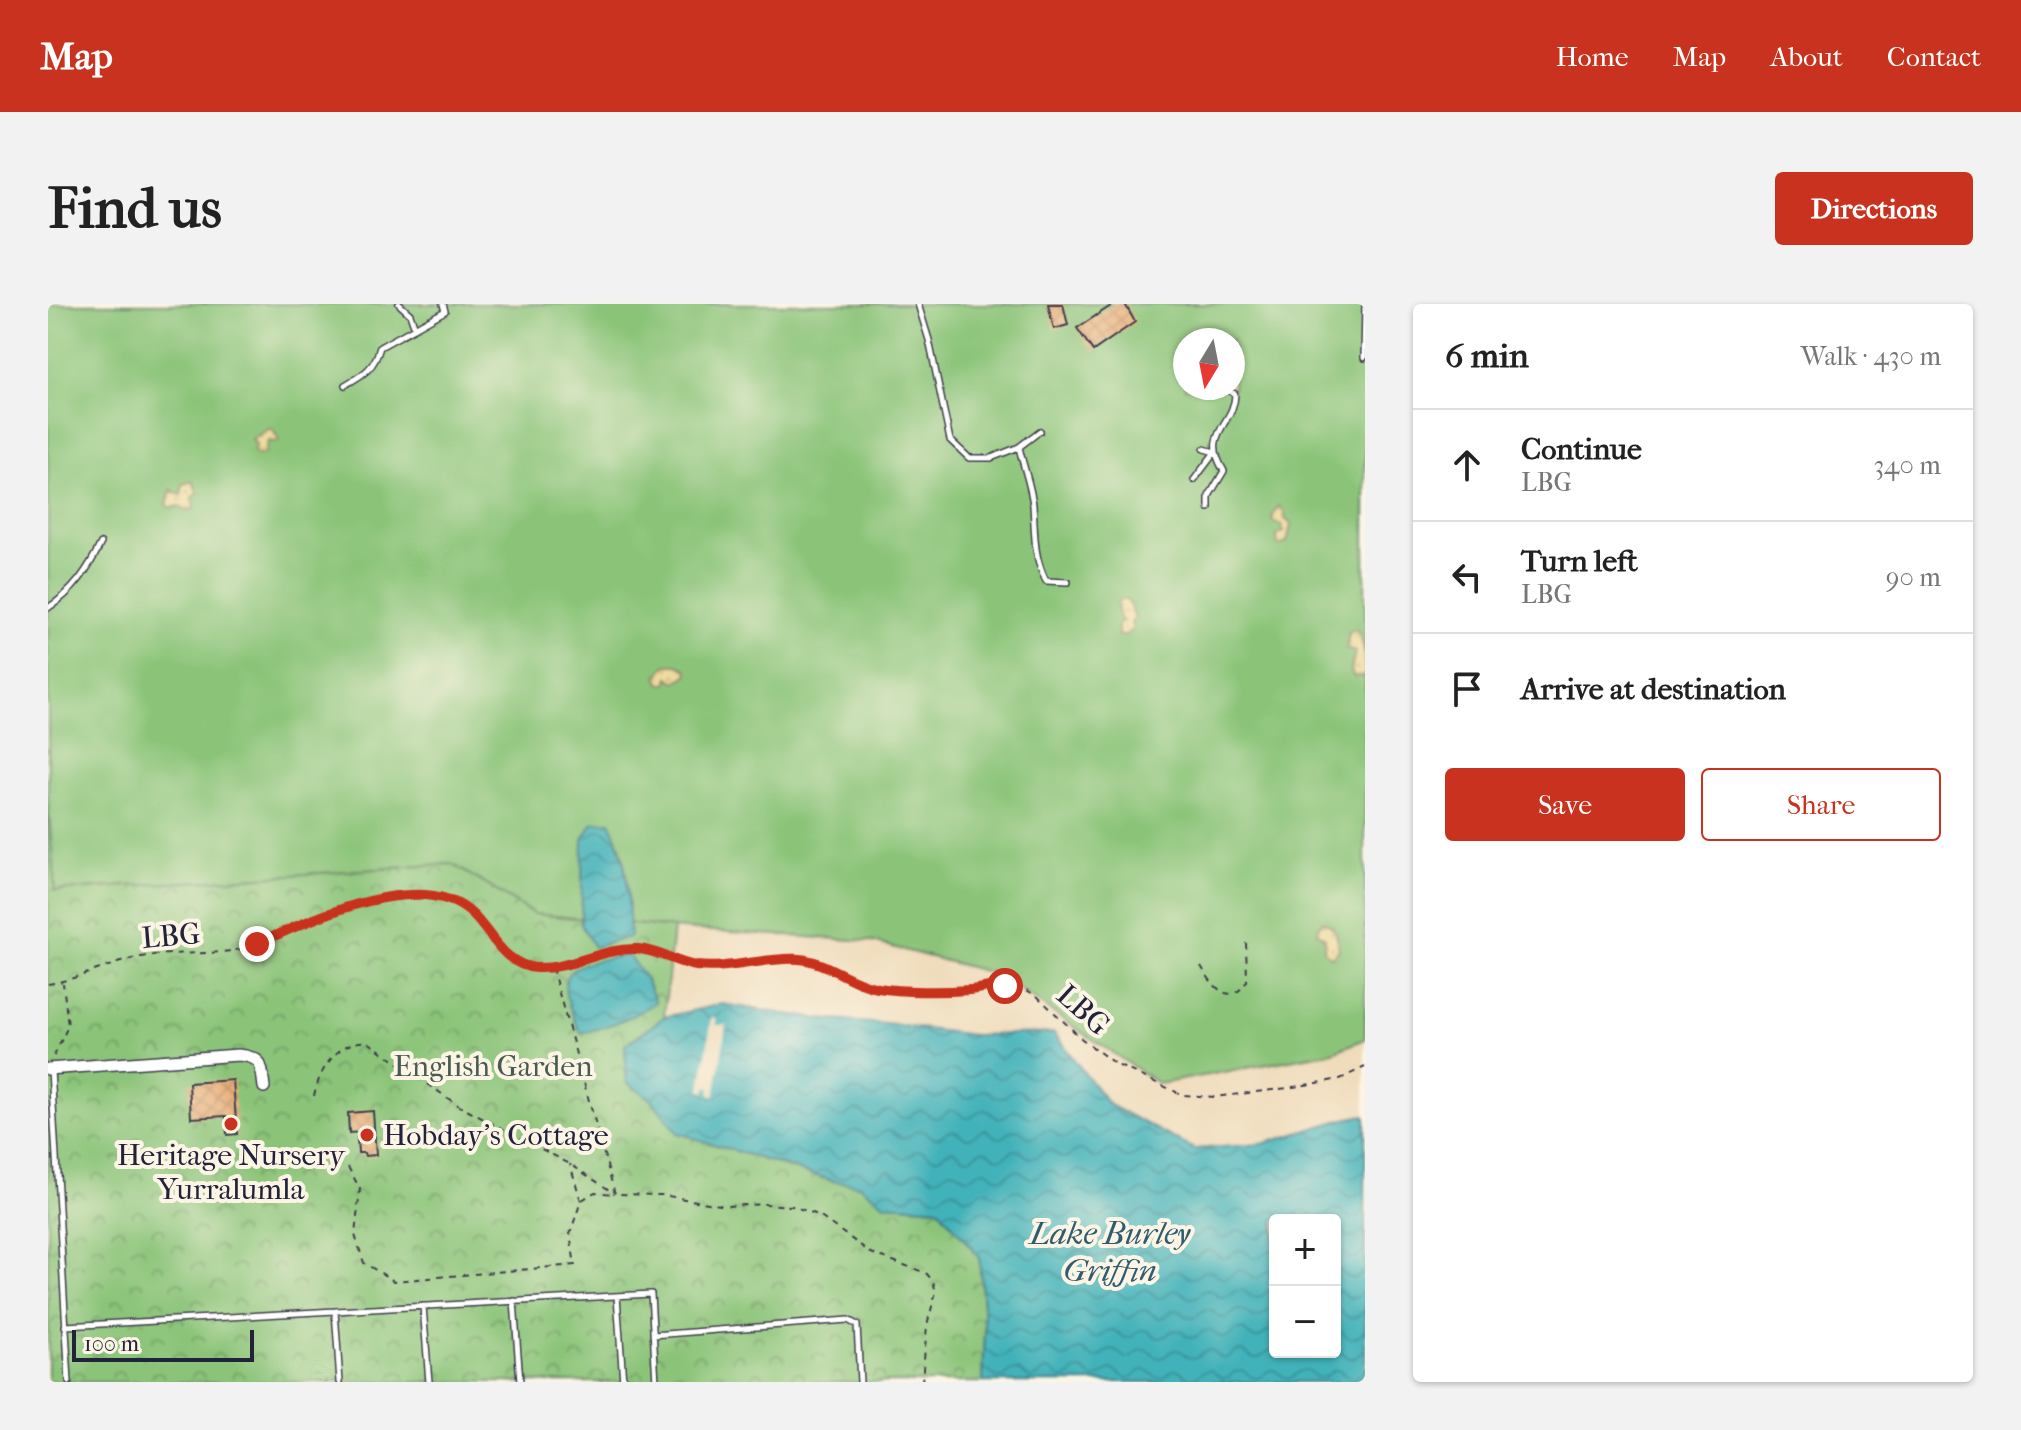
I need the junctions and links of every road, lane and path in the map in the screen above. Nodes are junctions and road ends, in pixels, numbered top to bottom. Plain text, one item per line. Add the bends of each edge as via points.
1 (399, 304) edge
2 (443, 304) edge
3 (918, 304) edge
4 (1365, 304) edge
5 (415, 328) junction
6 (1364, 358) edge
7 (345, 385) dead end
8 (1235, 400) edge
9 (1040, 431) dead end
10 (1019, 447) junction
11 (1204, 449) dead end
12 (1215, 452) junction
13 (1194, 480) dead end
14 (1209, 508) dead end
15 (101, 543) dead end
16 (1068, 582) dead end
17 (48, 608) edge
18 (1246, 942) dead end
19 (1201, 966) dead end
20 (551, 967) junction
21 (63, 982) junction
22 (48, 984) edge
23 (1365, 1067) edge
24 (49, 1069) edge
25 (264, 1087) dead end
26 (314, 1096) dead end
27 (570, 1164) junction
28 (348, 1167) dead end
29 (615, 1194) junction
30 (581, 1201) junction
31 (617, 1296) junction
32 (514, 1301) junction
33 (423, 1306) junction
34 (335, 1311) junction
35 (65, 1326) junction
36 (653, 1335) junction
37 (69, 1382) edge
38 (340, 1382) edge
39 (429, 1382) edge
40 (520, 1382) edge
41 (623, 1382) edge
42 (656, 1382) edge
43 (860, 1382) edge
44 (922, 1382) edge

1 - 5 lane
2 - 5 lane via 445,311
3 - 10 lane via 950,440 969,458 991,458
4 - 6 lane
5 - 7 lane via 380,347 370,371
8 - 12 lane
9 - 10 lane
10 - 16 lane via 1033,503 1032,534 1040,568 1046,581
11 - 12 lane
12 - 13 lane
12 - 14 lane via 1224,471 1209,496
15 - 17 lane via 89,569
18 - 19 path via 1247,981 1239,990 1218,990
20 - 21 path, LBG via 518,963 465,908 443,896 419,894 357,903 231,951 141,957
20 - 23 path, LBG via 640,949 707,967 801,959 882,989 1018,986 1036,995 1115,1064 1183,1095 1215,1097 1288,1088 1340,1079
20 - 29 path
21 - 22 path, LBG
21 - 24 path via 68,1026
24 - 25 street via 253,1056 261,1064
24 - 35 lane
26 - 27 path via 329,1060 352,1043 368,1042 459,1106
27 - 29 path
27 - 30 path
28 - 30 path via 360,1189 355,1235 364,1263 394,1281 575,1265 570,1234
29 - 30 path via 595,1192
29 - 44 path via 662,1195 725,1206 792,1206 818,1215 888,1262 926,1273 936,1292
31 - 32 lane
31 - 36 lane via 651,1294
31 - 41 lane
32 - 33 lane
32 - 40 lane
33 - 34 lane
33 - 39 lane
34 - 35 lane
34 - 38 lane
35 - 37 lane
36 - 42 lane
36 - 43 lane via 848,1320 857,1325

